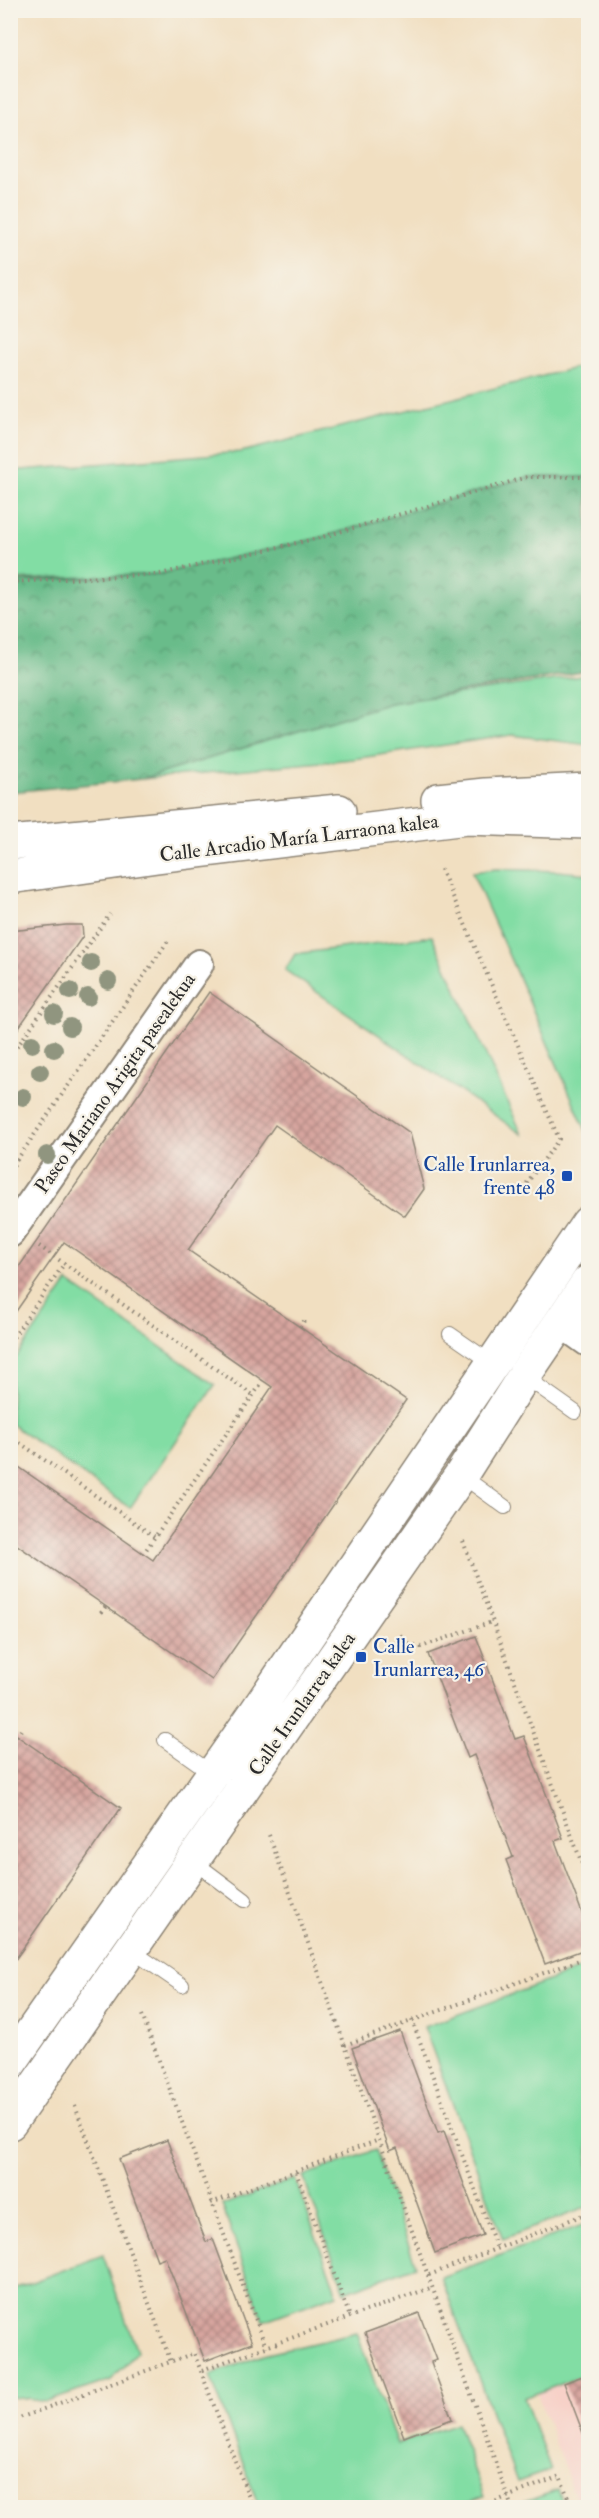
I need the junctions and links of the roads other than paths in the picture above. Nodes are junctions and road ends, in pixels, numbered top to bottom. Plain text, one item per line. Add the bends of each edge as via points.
1 (588, 790) edge
2 (588, 822) edge
3 (10, 843) edge
4 (10, 877) edge
5 (199, 964) dead end
6 (588, 1224) edge
7 (12, 1230) edge
8 (588, 1282) edge
9 (560, 1322) junction
10 (450, 1334) dead end
11 (588, 1342) edge
12 (492, 1363) junction
13 (524, 1376) junction
14 (575, 1412) dead end
15 (461, 1475) junction
16 (505, 1507) dead end
17 (165, 1740) dead end
18 (213, 1774) junction
19 (193, 1861) junction
20 (245, 1900) dead end
21 (131, 1950) junction
22 (182, 1985) dead end
23 (10, 2062) edge
24 (10, 2123) edge

1 - 3 street, Calle Arcadio María Larraona kalea via 485,795
2 - 4 street, Calle Arcadio María Larraona kalea via 467,818
5 - 7 street, Paseo Mariano Arigita pasealekua
6 - 12 street, Calle Irunlarrea kalea
8 - 9 street, Calle Irunlarrea kalea
9 - 11 street
9 - 13 street, Calle Irunlarrea kalea
10 - 12 lane
12 - 18 street, Calle Irunlarrea kalea
13 - 14 lane
13 - 15 street, Calle Irunlarrea kalea
15 - 16 lane
15 - 19 street, Calle Irunlarrea kalea
17 - 18 lane
18 - 23 street, Calle Irunlarrea kalea
19 - 20 lane
19 - 21 street, Calle Irunlarrea kalea
21 - 22 lane
21 - 24 street, Calle Irunlarrea kalea

